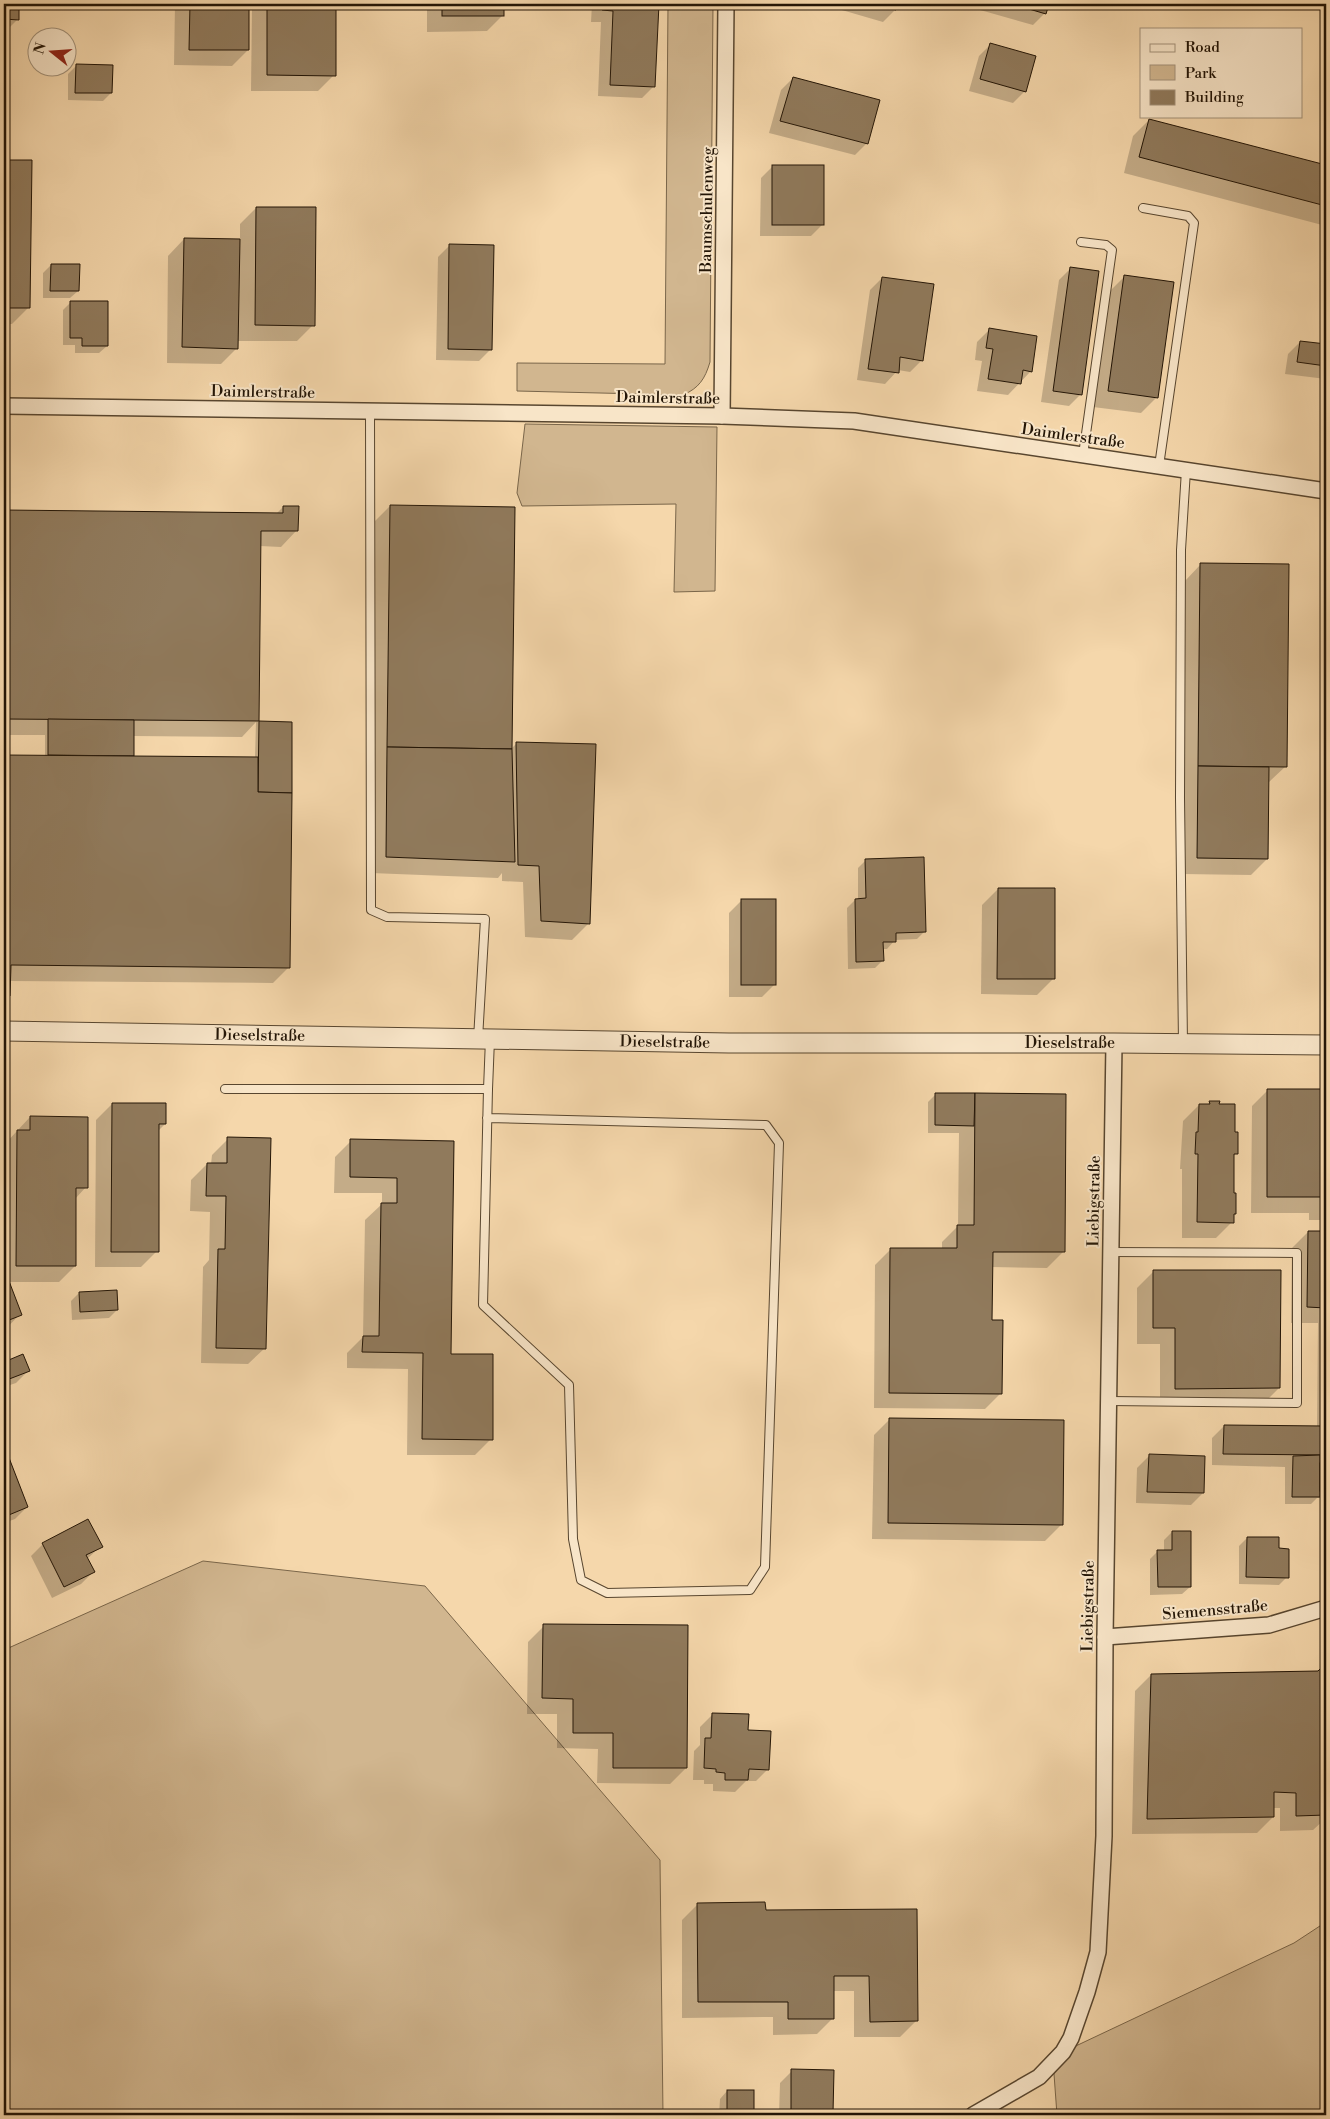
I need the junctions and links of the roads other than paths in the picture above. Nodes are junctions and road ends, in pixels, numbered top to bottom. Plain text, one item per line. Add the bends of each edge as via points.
1 (726, 4) edge
2 (1143, 208) dead end
3 (1081, 242) dead end
4 (4, 406) edge
5 (370, 410) junction
6 (722, 416) junction
7 (1083, 455) junction
8 (1159, 466) junction
9 (1186, 470) junction
10 (1326, 492) edge
11 (4, 1031) edge
12 (484, 1039) junction
13 (1114, 1043) junction
14 (1183, 1044) junction
15 (1326, 1045) edge
16 (225, 1089) dead end
17 (488, 1089) junction
18 (488, 1118) junction
19 (1110, 1252) junction
20 (1108, 1401) junction
21 (1326, 1608) edge
22 (1105, 1637) junction
23 (973, 2115) edge

1 - 6 street, Baumschulenweg
2 - 8 lane via 1188,216 1194,223
3 - 7 lane via 1106,245 1112,250
4 - 5 street, Daimlerstraße
5 - 6 street, Daimlerstraße
5 - 12 lane via 371,910 387,917 485,919
6 - 7 street, Daimlerstraße via 854,421
7 - 8 street, Daimlerstraße
8 - 9 street, Daimlerstraße
9 - 10 street, Daimlerstraße
9 - 14 lane via 1181,570
11 - 12 street, Dieselstraße
12 - 13 street, Dieselstraße
12 - 17 lane
13 - 14 street, Dieselstraße
13 - 19 street, Liebigstraße
14 - 15 street, Dieselstraße
16 - 17 lane
17 - 18 lane
18 - 18 lane via 483,1306 569,1385 573,1539 582,1580 607,1593 750,1590 765,1567 779,1143 766,1125
19 - 20 street, Liebigstraße
19 - 20 lane via 1297,1253 1297,1403
20 - 22 street, Liebigstraße
21 - 22 street, Siemensstraße via 1269,1625
22 - 23 street, Liebigstraße via 1104,1836 1098,1952 1071,2038 1063,2052 1039,2077

